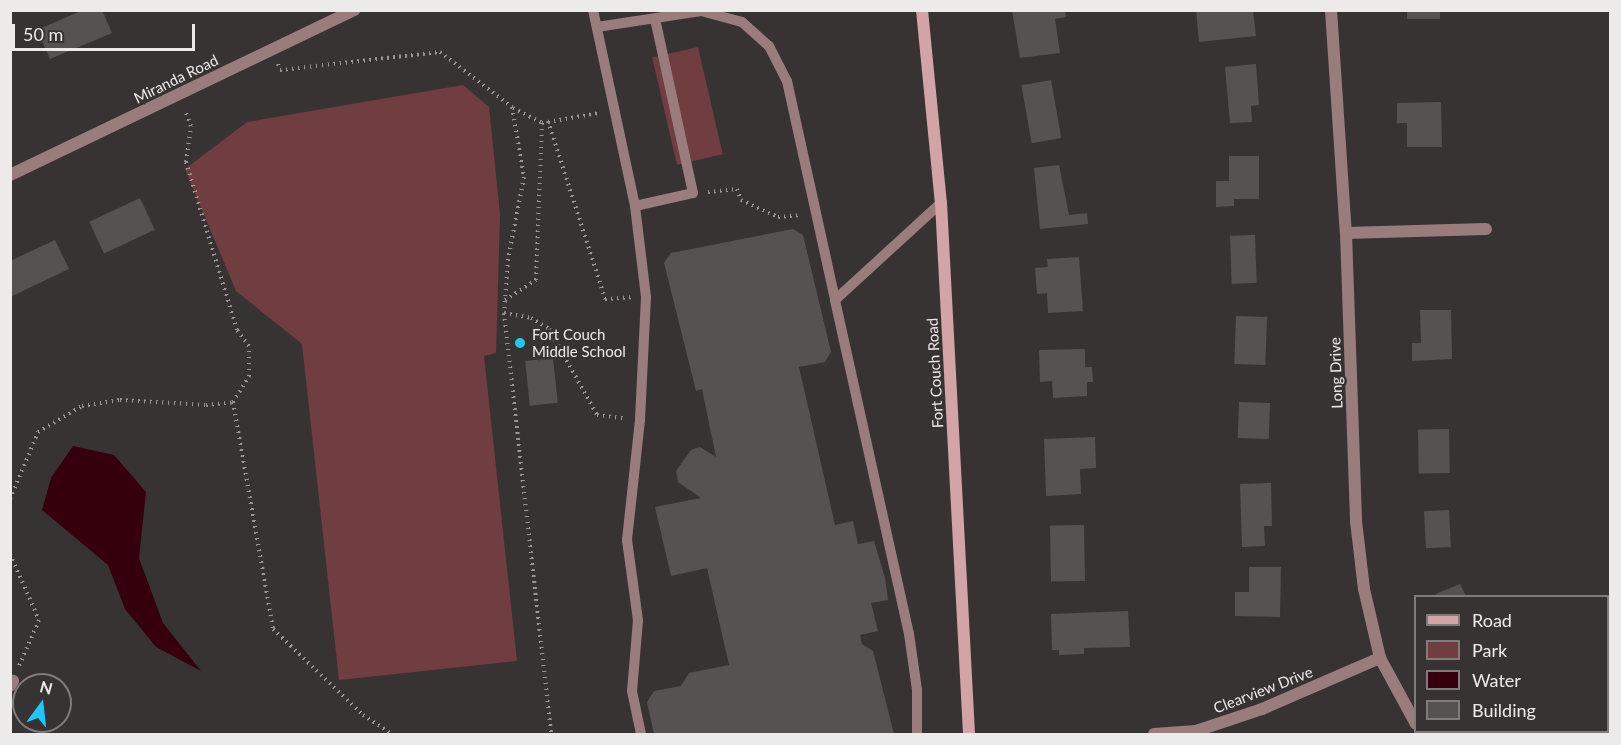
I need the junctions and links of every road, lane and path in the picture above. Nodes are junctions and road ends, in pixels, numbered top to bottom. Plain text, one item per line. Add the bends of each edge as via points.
1 (354, 10) edge
2 (593, 10) edge
3 (922, 10) edge
4 (1331, 10) edge
5 (655, 20) junction
6 (597, 27) junction
7 (273, 49) junction
8 (179, 94) junction
9 (512, 107) junction
10 (615, 110) junction
11 (548, 122) junction
12 (542, 123) junction
13 (10, 175) edge
14 (693, 193) junction
15 (941, 203) junction
16 (635, 206) junction
17 (804, 215) dead end
18 (1486, 229) dead end
19 (1346, 233) junction
20 (646, 297) junction
21 (505, 300) junction
22 (836, 300) junction
23 (504, 313) junction
24 (233, 402) junction
25 (640, 420) junction
26 (10, 499) edge
27 (10, 554) edge
28 (1380, 658) junction
29 (17, 673) edge
30 (1414, 720) edge
31 (392, 735) edge
32 (551, 735) edge
33 (641, 735) edge
34 (917, 735) edge
35 (969, 735) edge
36 (1154, 735) edge

1 - 7 street, Miranda Road
2 - 6 lane
3 - 15 street, Fort Couch Road
4 - 19 street, Long Drive
5 - 6 lane
5 - 14 lane
5 - 22 lane via 701,11 742,22 769,46 787,81
6 - 10 lane
7 - 8 street, Miranda Road
7 - 9 path via 280,70 440,52
8 - 13 street, Miranda Road
8 - 24 path via 191,126 186,162 237,330 249,346 249,376
9 - 12 path
9 - 21 path via 524,177 508,259
10 - 11 path
10 - 16 lane
11 - 12 path
11 - 20 path via 605,299
12 - 21 path via 536,280
14 - 16 lane
14 - 17 path via 737,189 741,200 778,217
15 - 22 lane
15 - 35 street, Fort Couch Road
16 - 20 lane
18 - 19 street
19 - 28 street, Long Drive via 1356,521 1370,627
20 - 25 lane
21 - 23 path
22 - 34 lane via 909,634 917,690
23 - 25 path via 531,318 549,329 597,415
23 - 32 path
24 - 26 path via 206,405 120,400 82,406 38,432
24 - 31 path via 273,629 363,715
25 - 33 lane via 627,540 638,620 632,691
27 - 29 path via 39,620
28 - 30 street, Long Drive
28 - 36 street, Clearview Drive via 1262,709 1196,731

